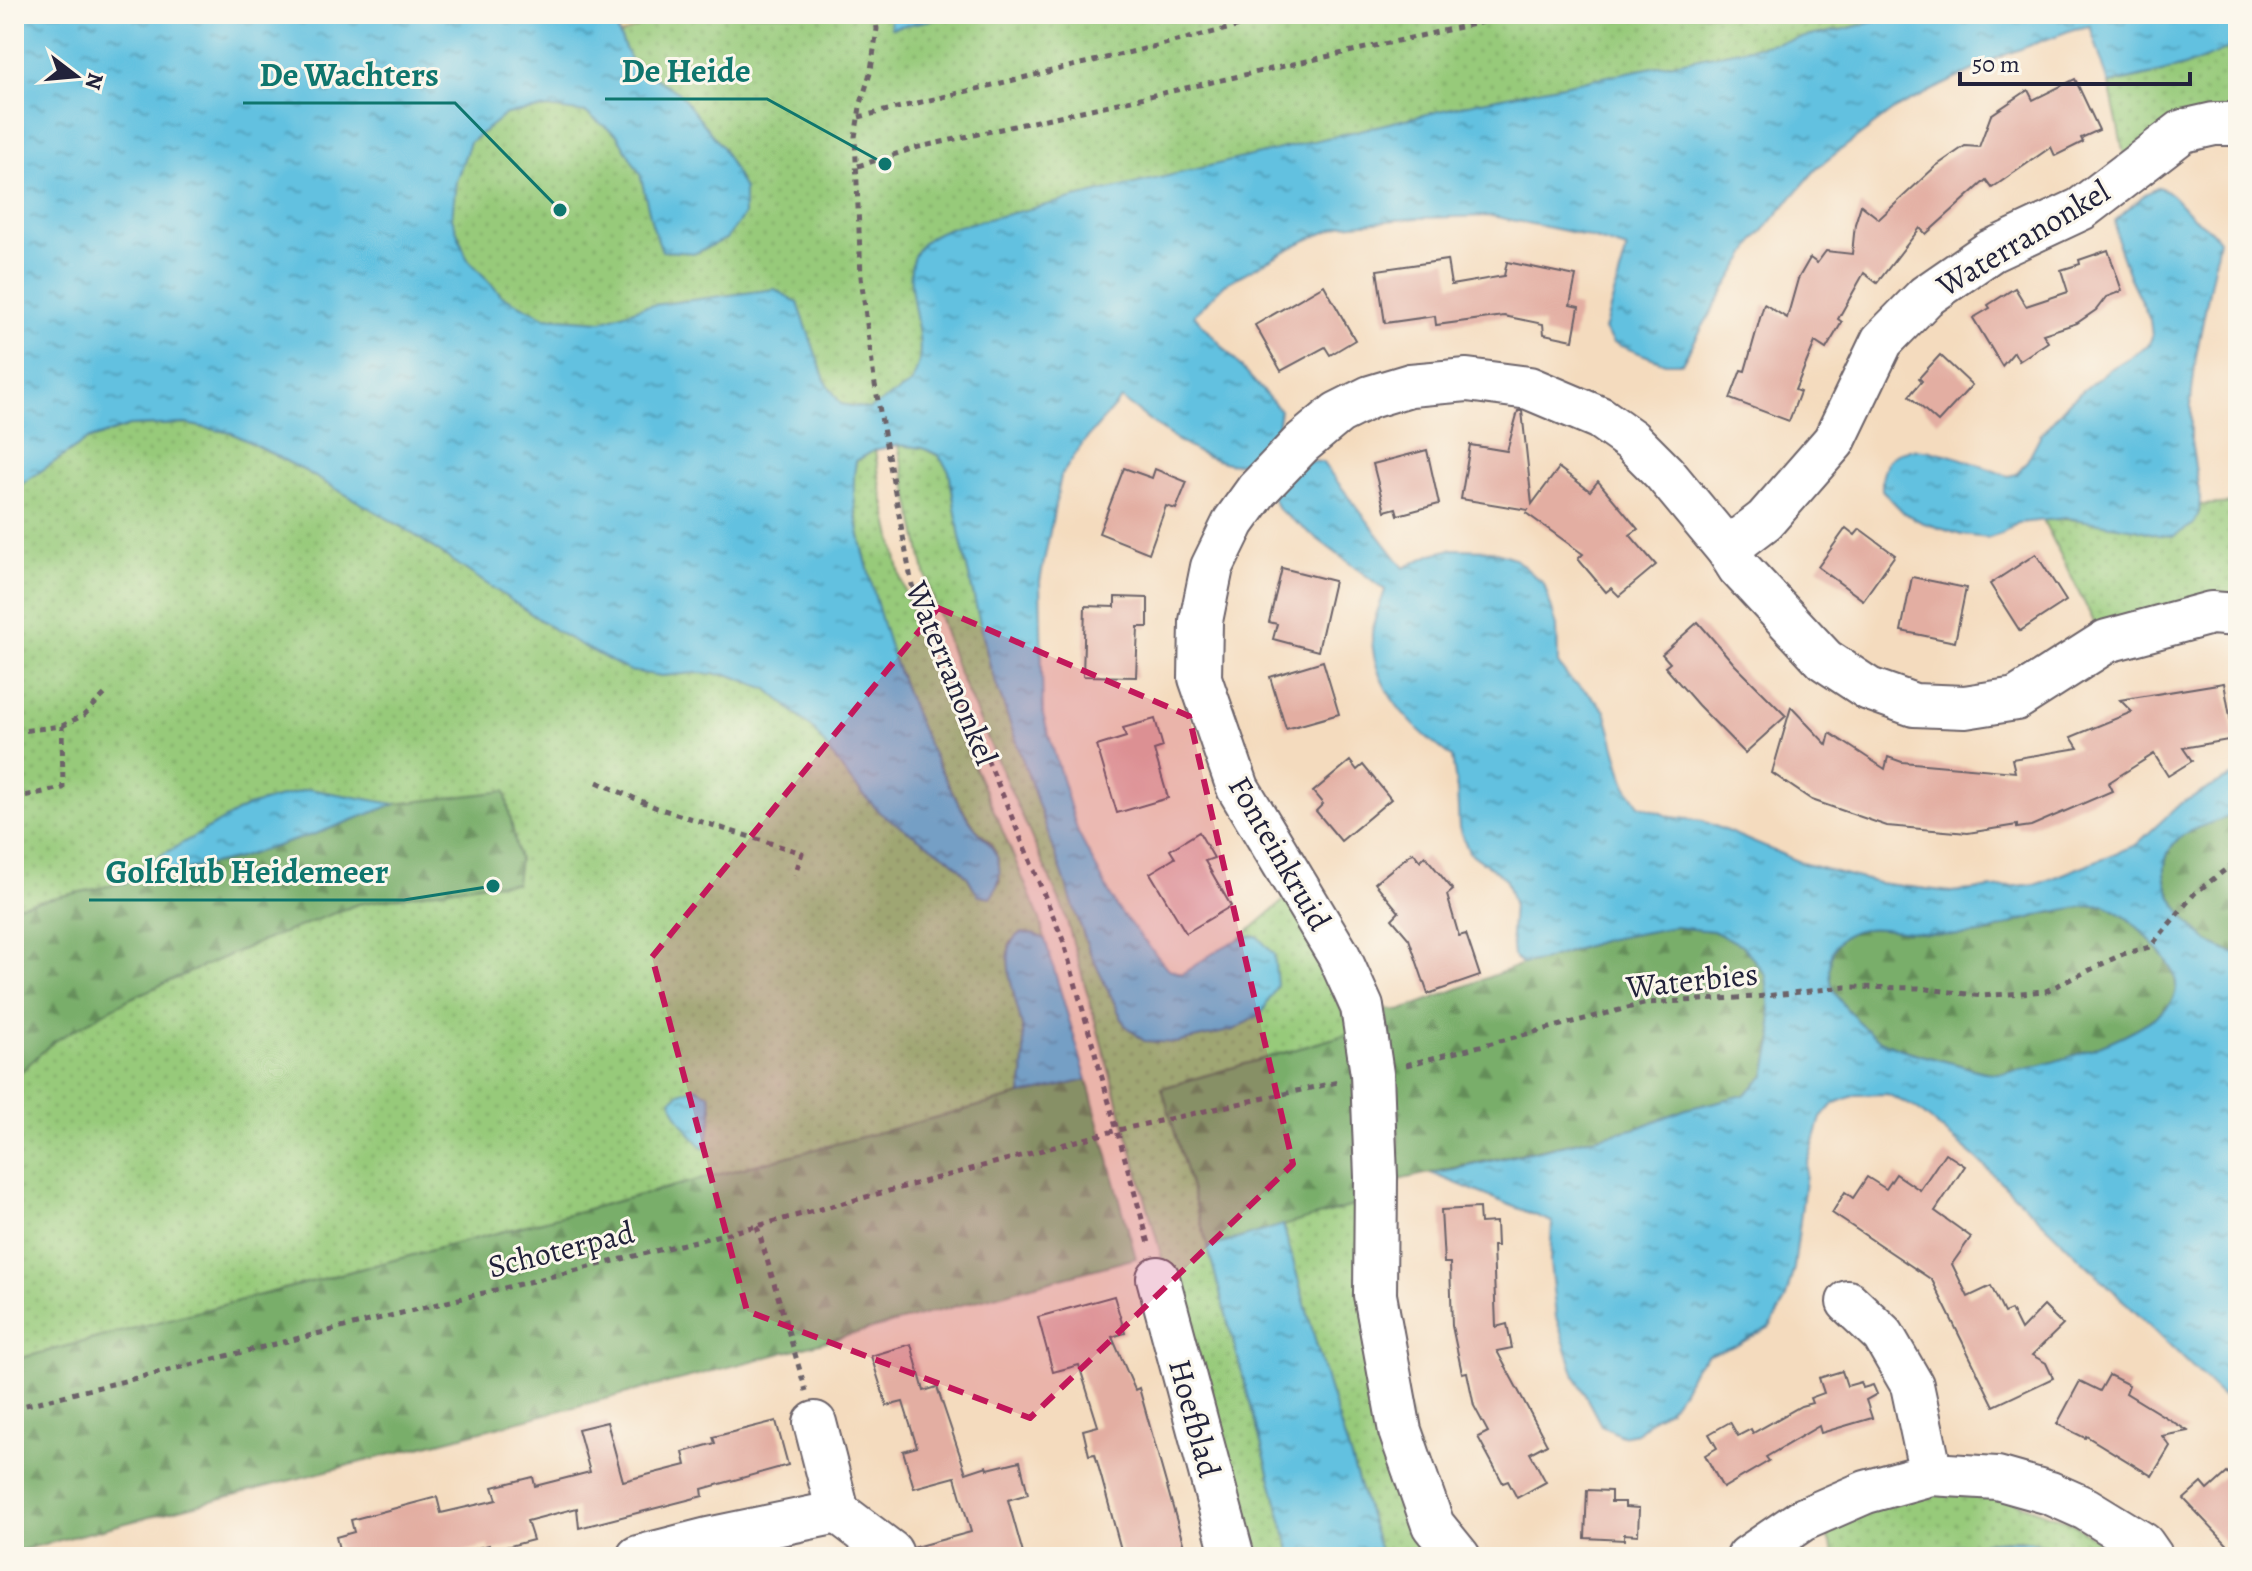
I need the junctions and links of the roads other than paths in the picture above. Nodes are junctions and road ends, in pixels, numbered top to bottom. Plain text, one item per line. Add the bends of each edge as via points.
1 (2238, 124) edge
2 (1727, 549) junction
3 (2238, 615) edge
4 (1158, 1278) road end
5 (1848, 1302) dead end
6 (815, 1423) road end
7 (1931, 1474) junction
8 (838, 1512) junction
9 (638, 1557) edge
10 (893, 1557) edge
11 (1233, 1557) edge
12 (1459, 1557) edge
13 (1748, 1557) edge
14 (2152, 1557) edge

1 - 2 street, Waterranonkel via 2183,131 2081,209 1991,251 1926,296 1882,341 1834,441 1765,520
2 - 3 street, Fonteinkruid via 1825,660 1869,689 1914,705 1965,707 2016,699 2107,641 2211,613
2 - 12 street, Fonteinkruid via 1664,473 1600,418 1529,388 1467,380 1410,385 1338,413 1257,490 1212,567 1201,621 1200,678 1238,788 1339,956 1362,1007 1372,1074 1375,1295 1400,1431 1433,1525
4 - 11 street, Hoefblad
5 - 7 street via 1883,1335 1912,1385
6 - 8 street
7 - 13 street via 1866,1492 1802,1520
7 - 14 street via 1997,1478 2050,1493 2143,1544
8 - 9 street
8 - 10 street

